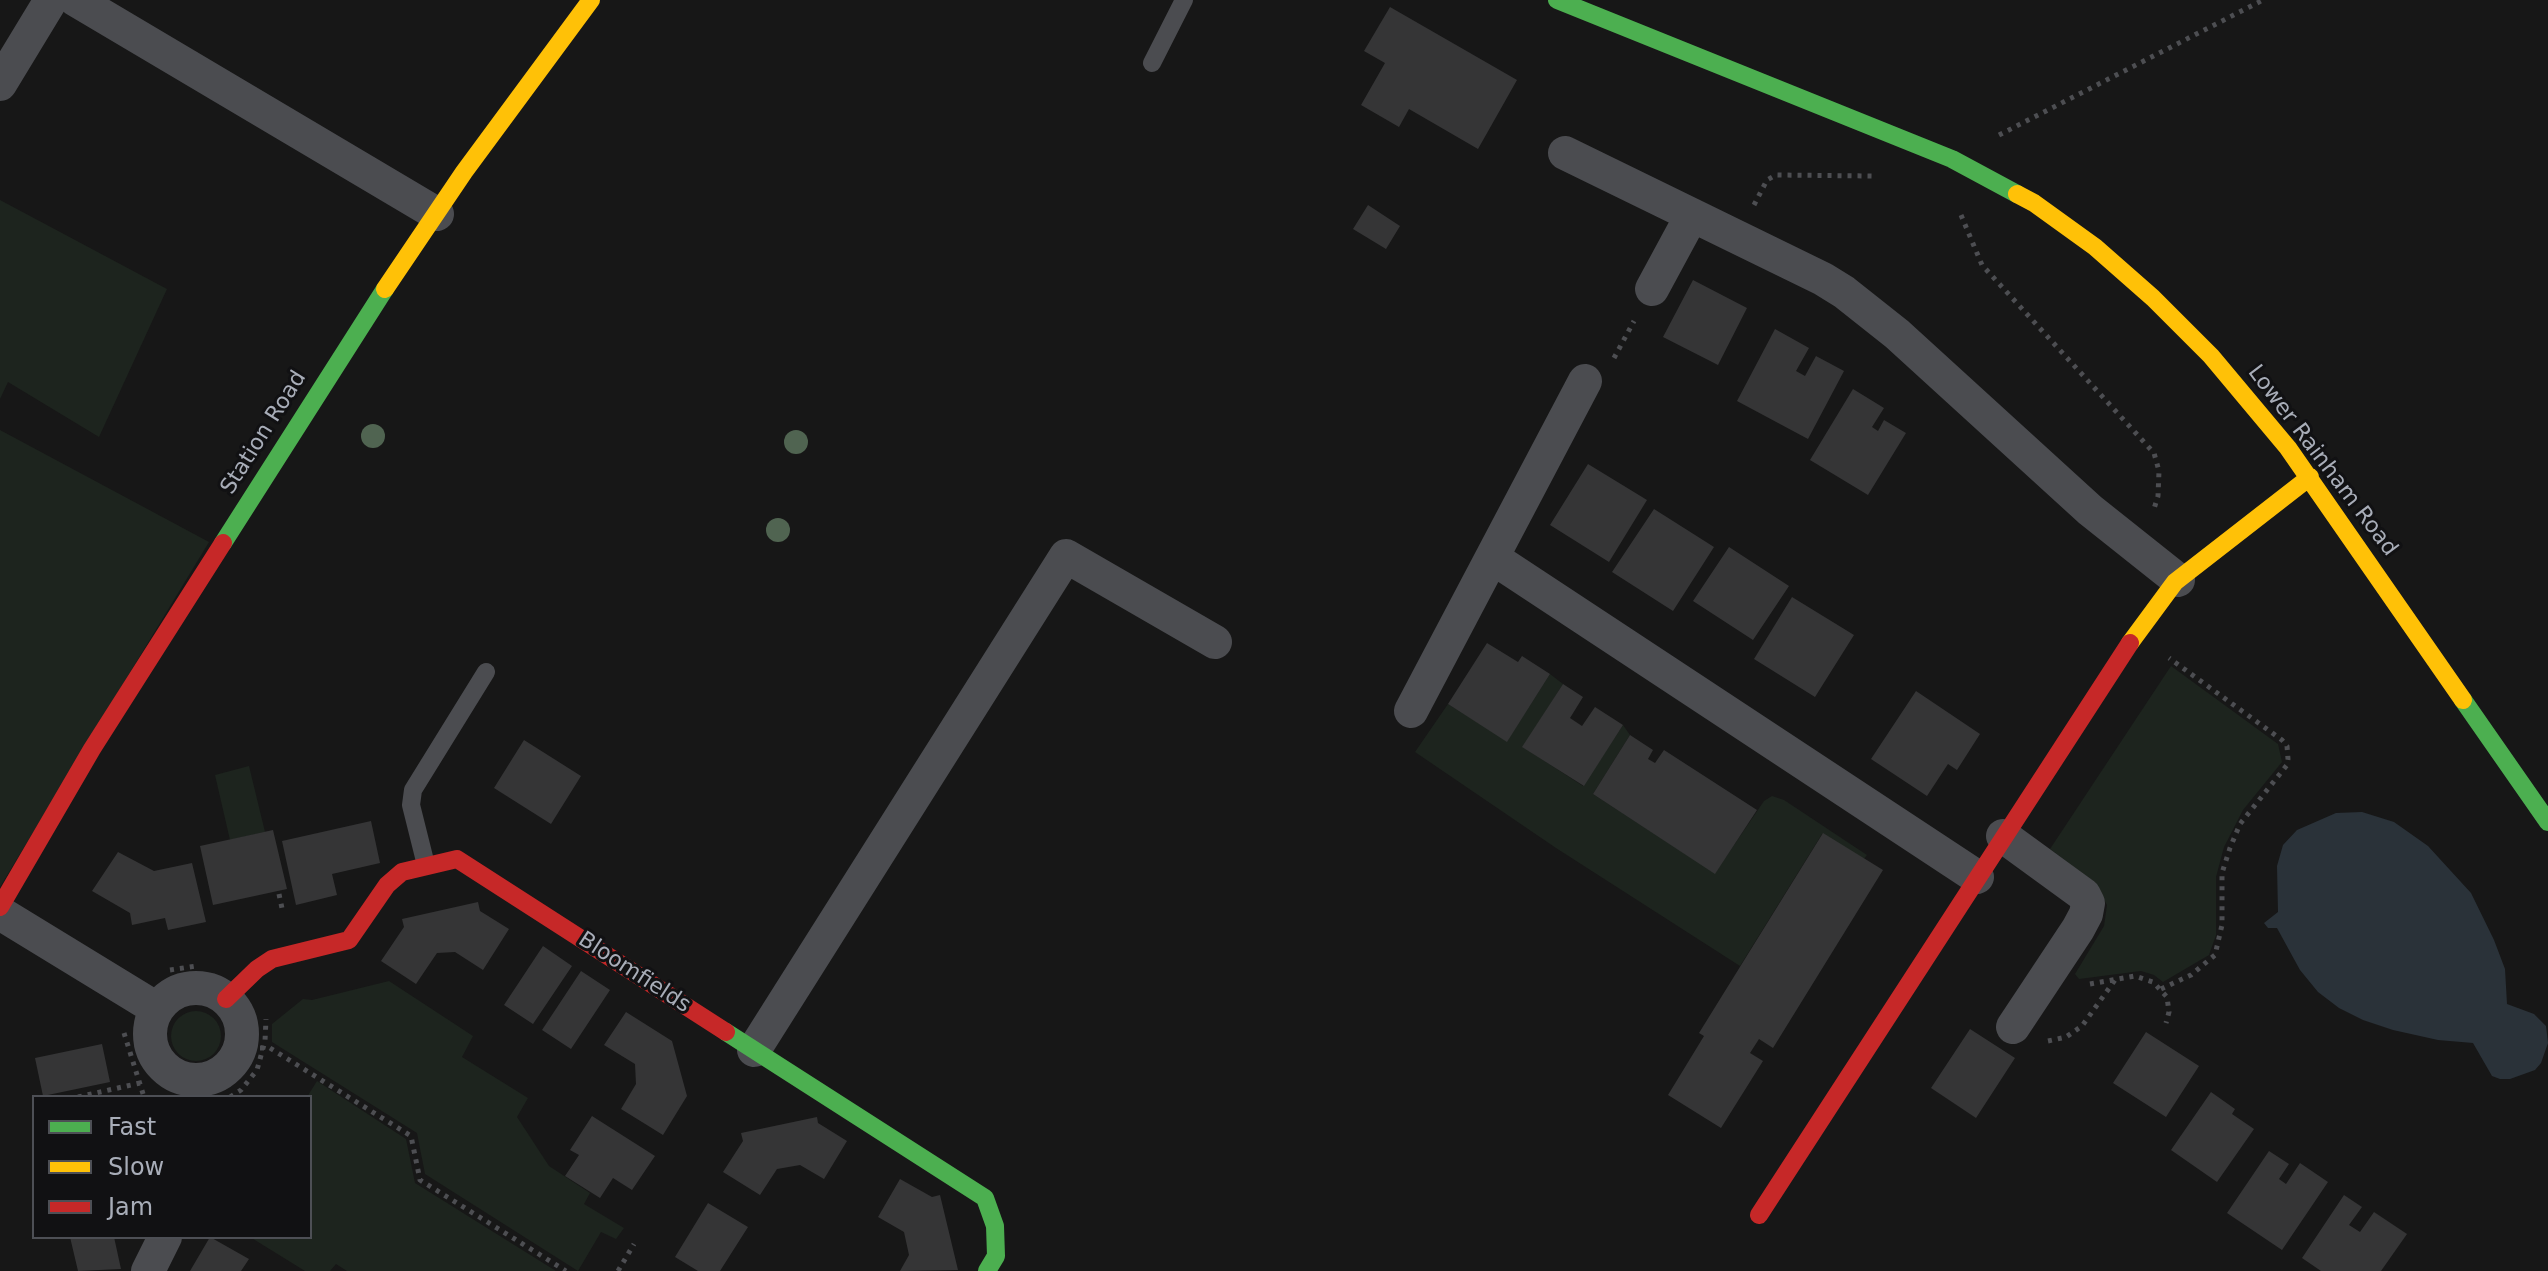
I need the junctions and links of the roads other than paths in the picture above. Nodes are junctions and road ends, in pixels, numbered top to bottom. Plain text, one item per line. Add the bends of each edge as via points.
1 (51, 0) edge
2 (76, 0) edge
3 (591, 0) edge
4 (1184, 0) edge
5 (1557, 0) edge
6 (1152, 63) dead end
7 (0, 84) edge
8 (1565, 153) dead end
9 (437, 214) junction
10 (1692, 215) junction
11 (1652, 289) dead end
12 (1585, 381) dead end
13 (2310, 477) junction
14 (1493, 558) junction
15 (2178, 580) junction
16 (1215, 642) dead end
17 (486, 672) dead end
18 (1411, 711) dead end
19 (2548, 822) edge
20 (2003, 836) junction
21 (426, 865) junction
22 (1977, 877) junction
23 (0, 907) edge
24 (0, 913) edge
25 (226, 999) junction
26 (157, 1009) junction
27 (2013, 1027) road end
28 (754, 1050) junction
29 (177, 1087) edge
30 (1759, 1215) dead end
31 (164, 1239) edge
32 (148, 1271) edge
33 (987, 1271) edge

1 - 7 street
2 - 9 street
3 - 9 street, Station Road
4 - 6 lane
5 - 13 street, Lower Rainham Road via 1952,159 2034,203 2127,273 2237,384
8 - 10 street
9 - 23 street, Station Road via 92,749
10 - 11 street
10 - 15 street via 1823,279 1871,311 2078,500
12 - 14 street
13 - 15 street
13 - 19 street, Lower Rainham Road
14 - 18 street
14 - 22 street
15 - 20 street via 2136,634
16 - 28 street via 1066,556
17 - 21 lane via 413,790 411,805
20 - 22 street
20 - 27 street via 2087,899 2086,914
21 - 25 street, Bloomfields via 393,879 349,940 272,959
21 - 28 street, Bloomfields via 462,862
22 - 30 street
24 - 26 street
25 - 26 street via 187,988
25 - 29 street via 252,1048 224,1070
26 - 29 street via 151,1024 152,1048
28 - 33 street, Bloomfields via 985,1198 996,1241 996,1256
31 - 32 street

